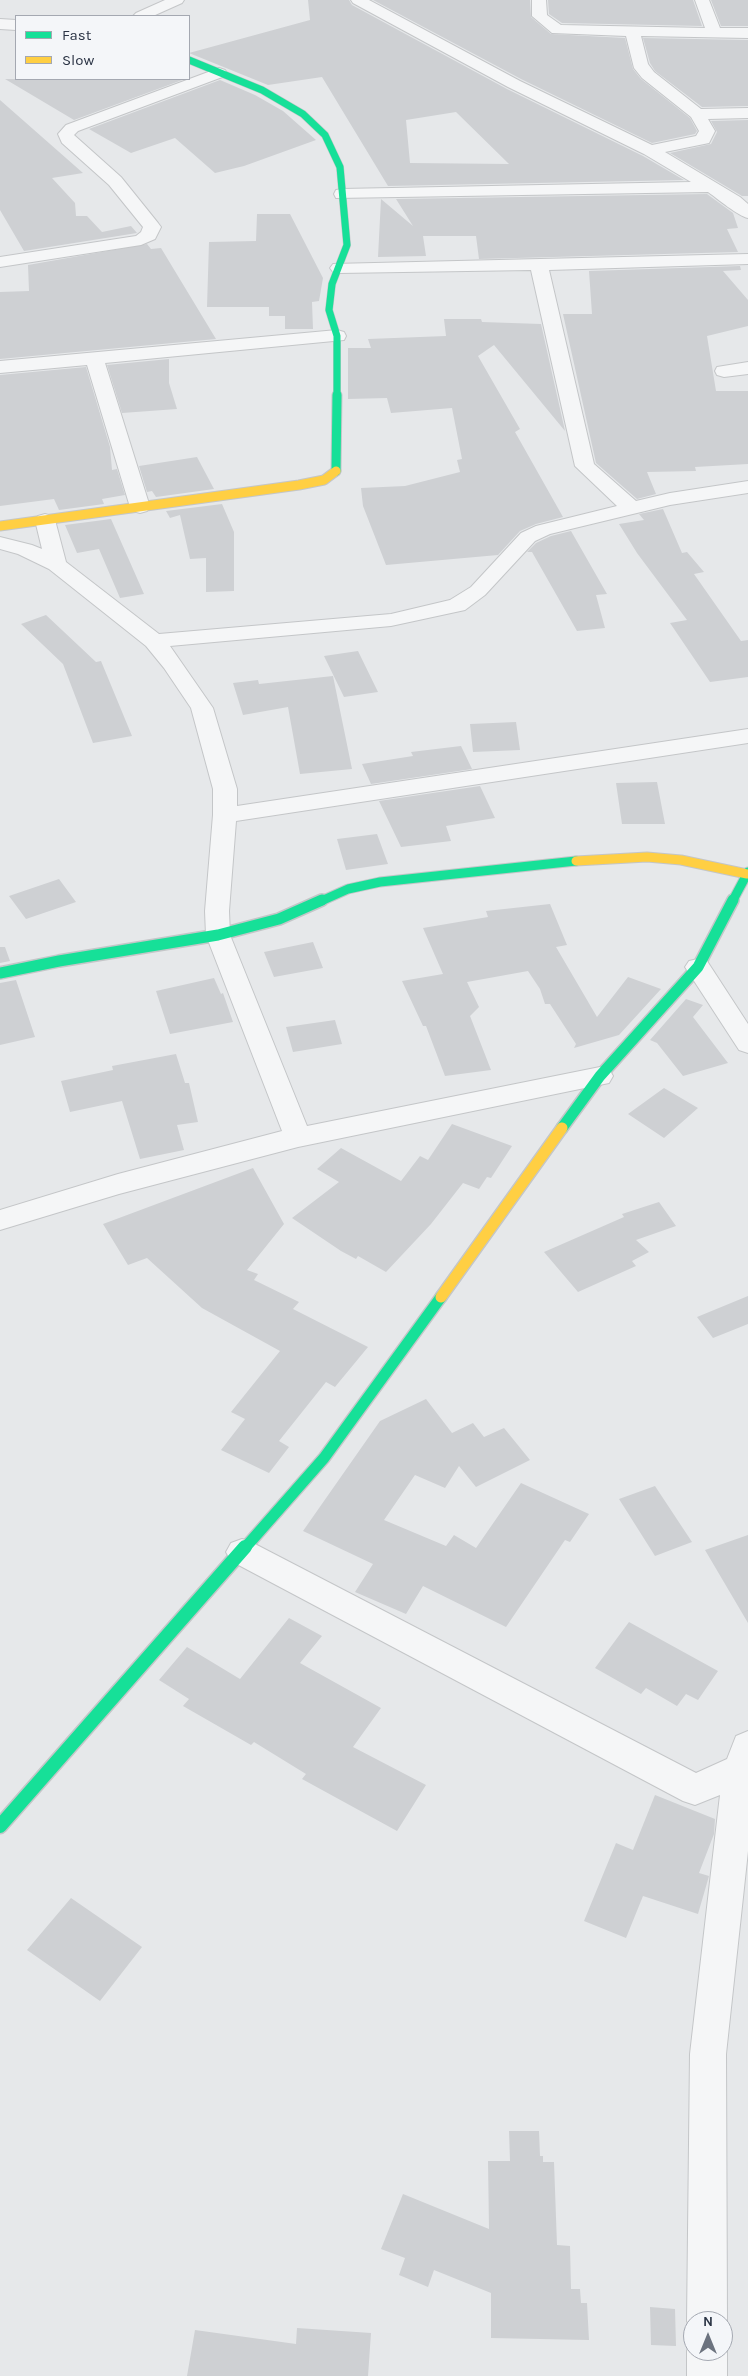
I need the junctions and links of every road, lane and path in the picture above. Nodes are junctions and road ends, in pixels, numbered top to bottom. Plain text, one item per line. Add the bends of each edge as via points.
1 (176, 0) edge
2 (358, 0) edge
3 (539, 0) edge
4 (702, 0) edge
5 (143, 15) edge
6 (0, 24) edge
7 (15, 24) edge
8 (633, 32) junction
9 (748, 33) edge
10 (715, 34) junction
11 (190, 60) edge
12 (219, 73) junction
13 (748, 113) edge
14 (697, 114) junction
15 (650, 150) junction
16 (711, 187) junction
17 (342, 194) junction
18 (748, 213) edge
19 (748, 259) edge
20 (0, 262) edge
21 (539, 265) junction
22 (340, 268) junction
23 (337, 336) junction
24 (94, 357) junction
25 (0, 367) edge
26 (748, 368) edge
27 (724, 371) dead end
28 (748, 487) edge
29 (140, 507) junction
30 (632, 508) junction
31 (45, 520) junction
32 (0, 526) edge
33 (0, 543) edge
34 (56, 564) junction
35 (154, 641) junction
36 (748, 736) edge
37 (226, 815) junction
38 (747, 873) edge
39 (218, 935) junction
40 (698, 967) junction
41 (0, 973) edge
42 (748, 1044) edge
43 (600, 1076) junction
44 (298, 1137) junction
45 (0, 1220) edge
46 (242, 1552) junction
47 (744, 1758) edge
48 (0, 1826) edge
49 (707, 2311) edge
50 (707, 2361) edge
51 (707, 2376) edge

1 - 5 street
2 - 15 street via 514,84
3 - 8 street via 540,16 557,30
4 - 10 street
6 - 7 street
8 - 10 street
8 - 14 street via 640,65
9 - 10 street
11 - 12 street
12 - 17 street via 262,90 303,114 325,135 340,167
12 - 20 street via 72,128 66,134 68,140 121,188 152,226 149,235 141,240
13 - 14 street
14 - 15 street via 707,131 703,140
15 - 16 street
16 - 17 street
16 - 18 street
17 - 22 street via 347,245
19 - 21 street
21 - 22 street
21 - 30 street via 585,466
22 - 23 street via 332,284 330,310
23 - 24 street
23 - 29 street via 337,470 324,480 299,485
24 - 25 street
24 - 29 street
26 - 27 street
28 - 30 street
29 - 31 street
30 - 35 street via 528,536 478,591 457,606 391,620
31 - 32 street
31 - 34 street
33 - 34 street via 25,549
34 - 35 street
35 - 37 street via 202,708 225,789
36 - 37 street
37 - 39 street via 217,911
38 - 39 street via 647,857 608,858 380,882 348,889 279,919
38 - 40 street
39 - 41 street
39 - 44 street
40 - 42 street
40 - 43 street
43 - 44 street
43 - 46 street via 324,1458
44 - 45 street via 118,1184
46 - 47 street via 695,1790
46 - 48 street
47 - 49 street via 708,2054
50 - 51 street

